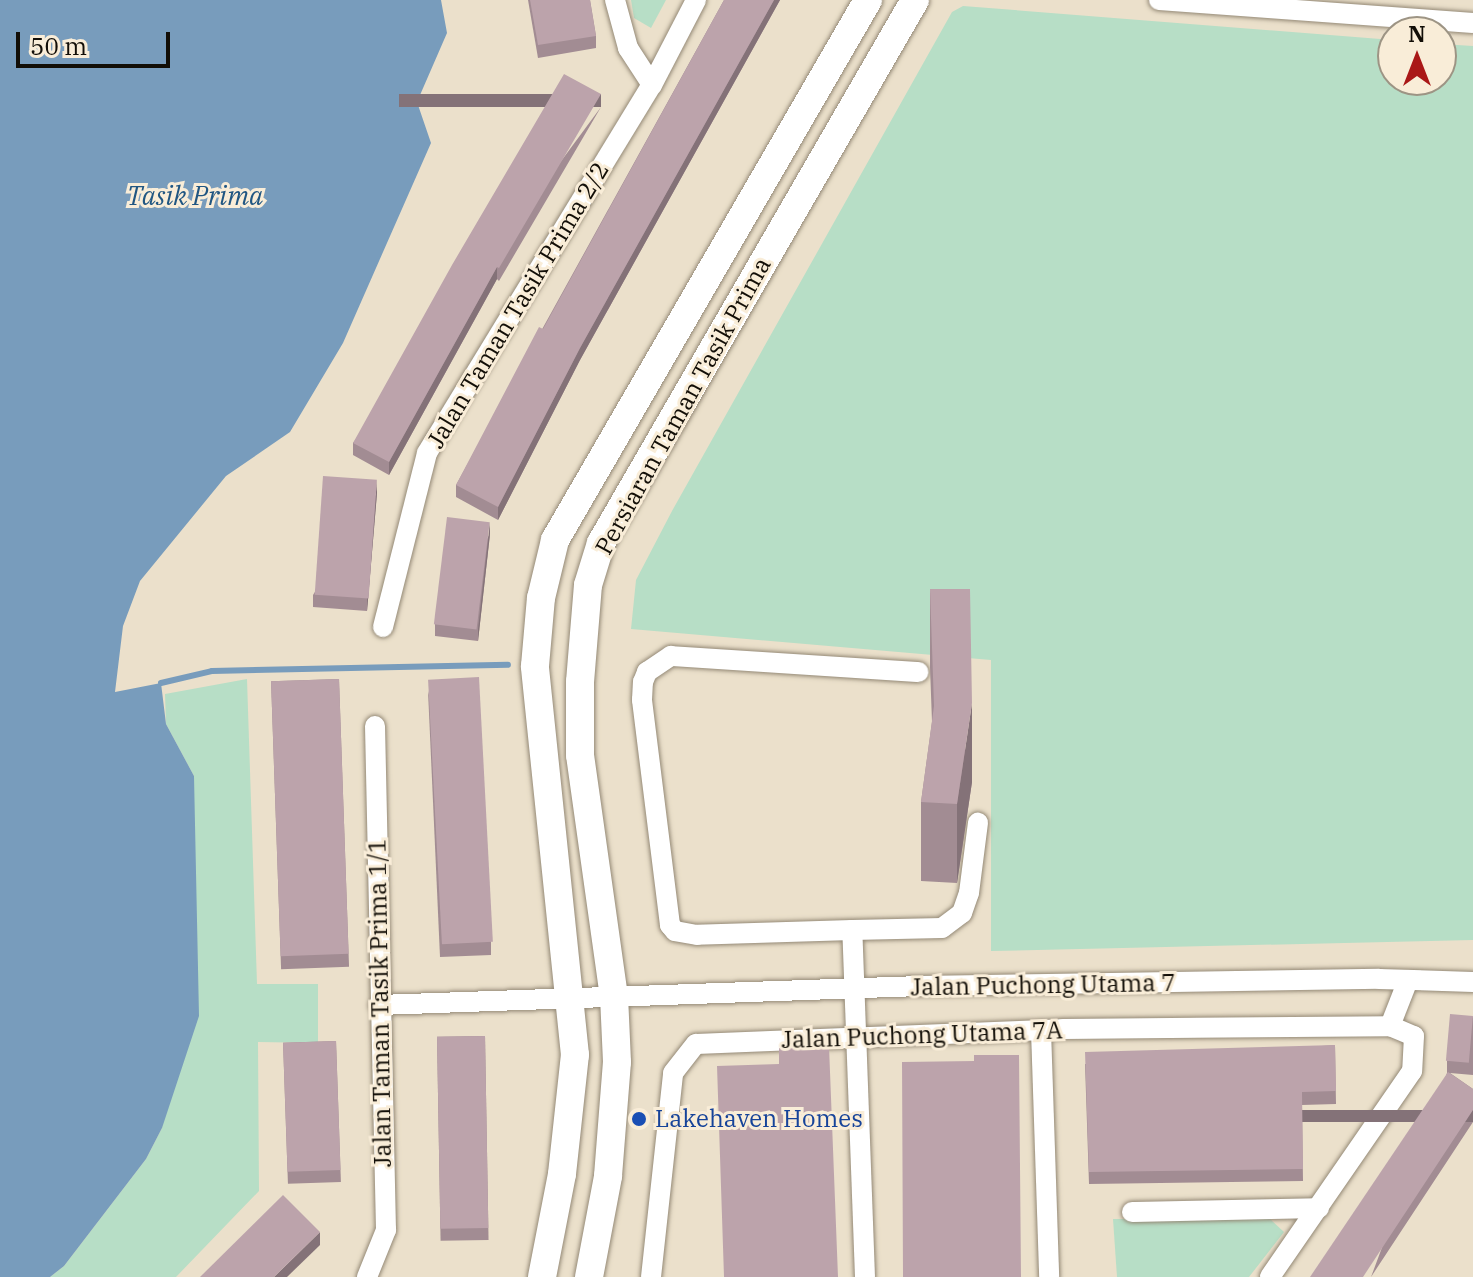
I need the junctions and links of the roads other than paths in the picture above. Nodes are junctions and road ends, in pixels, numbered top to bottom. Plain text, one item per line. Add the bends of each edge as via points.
1 (615, 0) edge
2 (696, 0) edge
3 (868, 0) edge
4 (915, 0) edge
5 (1159, 0) edge
6 (1183, 1) edge
7 (1473, 23) edge
8 (652, 85) junction
9 (383, 627) dead end
10 (918, 672) dead end
11 (375, 726) dead end
12 (978, 823) dead end
13 (852, 930) junction
14 (1408, 980) junction
15 (1473, 982) edge
16 (855, 988) junction
17 (614, 997) junction
18 (570, 998) junction
19 (379, 1005) junction
20 (1390, 1026) junction
21 (1041, 1030) junction
22 (857, 1038) junction
23 (1319, 1208) junction
24 (1132, 1212) dead end
25 (367, 1277) edge
26 (542, 1277) edge
27 (589, 1277) edge
28 (651, 1277) edge
29 (865, 1277) edge
30 (1049, 1277) edge
31 (1270, 1277) edge

1 - 8 street via 628,48
2 - 8 street, Jalan Taman Tasik Prima 2/2
3 - 18 main road, Persiaran Taman Tasik Prima via 555,540 541,598 535,666
4 - 17 main road, Persiaran Taman Tasik Prima via 601,543 588,585 580,755
5 - 6 street
6 - 7 street
8 - 9 street, Jalan Taman Tasik Prima 2/2 via 427,453
10 - 13 street via 671,656 647,672 643,682 670,925 675,931 697,935
11 - 19 street, Jalan Taman Tasik Prima 1/1
12 - 13 street via 962,913 942,928
13 - 16 street
14 - 15 street, Jalan Puchong Utama 7
14 - 16 street, Jalan Puchong Utama 7
14 - 20 street
16 - 17 street, Jalan Puchong Utama 7
16 - 22 street
17 - 18 street, Jalan Puchong Utama 7
17 - 27 main road, Persiaran Taman Tasik Prima via 617,1062 608,1176
18 - 19 street, Jalan Puchong Utama 7
18 - 26 main road, Persiaran Taman Tasik Prima via 575,1055 562,1174
19 - 25 street, Jalan Taman Tasik Prima 1/1 via 386,1230
20 - 21 street, Jalan Puchong Utama 7A
20 - 23 street via 1414,1036 1412,1071
21 - 22 street, Jalan Puchong Utama 7A
21 - 30 street
22 - 28 street, Jalan Puchong Utama 7A via 696,1044 673,1073
22 - 29 street
23 - 24 street
23 - 31 street

